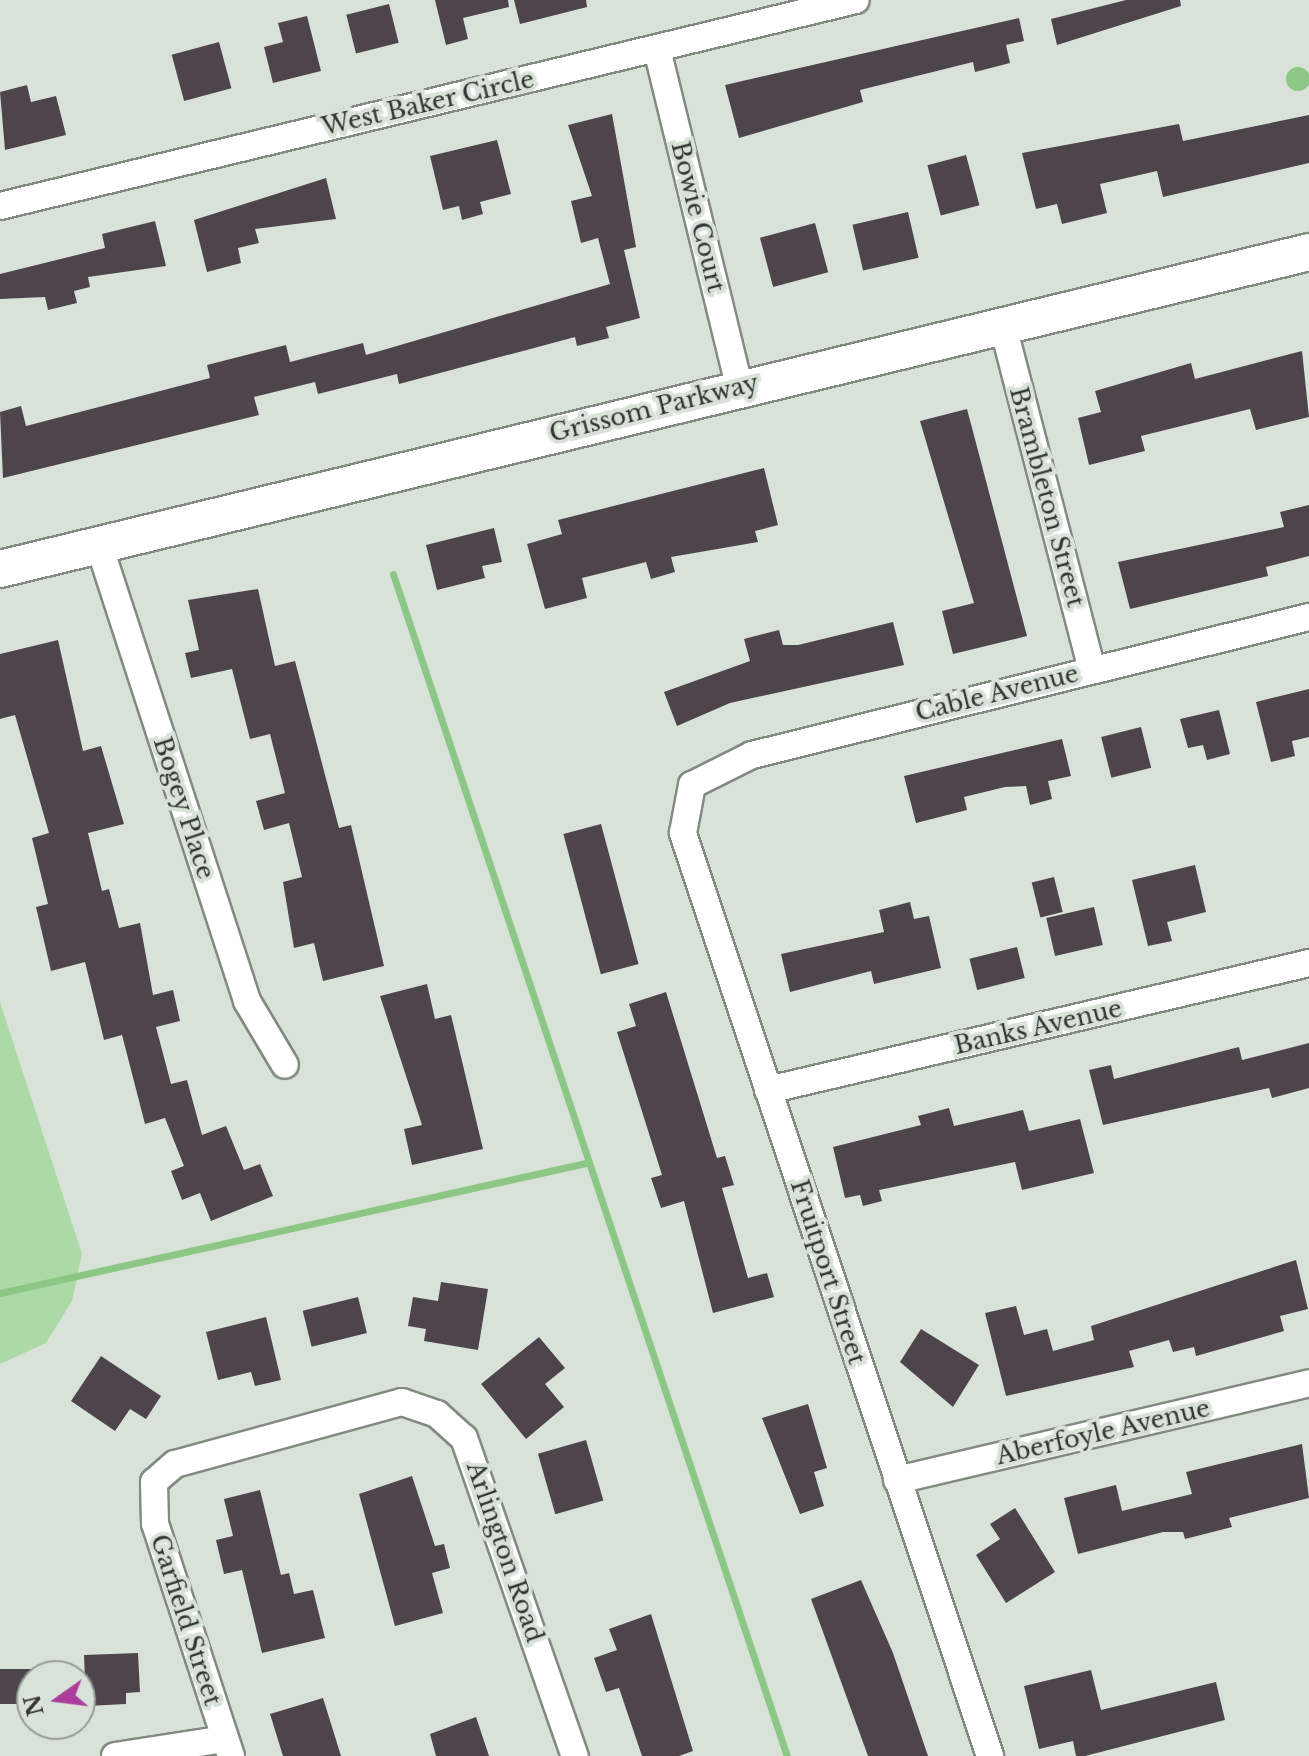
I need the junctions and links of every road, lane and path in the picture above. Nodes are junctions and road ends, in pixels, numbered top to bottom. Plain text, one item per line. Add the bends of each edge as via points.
1 (856, 0) edge
2 (657, 49) junction
3 (0, 206) edge
4 (1309, 252) edge
5 (1003, 326) junction
6 (739, 386) junction
7 (99, 545) junction
8 (0, 569) edge
9 (1309, 617) edge
10 (1092, 669) junction
11 (692, 785) joint
12 (1309, 963) edge
13 (285, 1065) dead end
14 (768, 1090) junction
15 (1309, 1383) edge
16 (897, 1480) junction
17 (154, 1482) joint
18 (228, 1747) edge
19 (115, 1756) edge
20 (575, 1756) edge
21 (990, 1756) edge

1 - 2 street, West Baker Circle
2 - 3 street, West Baker Circle
2 - 6 street, Bowie Court
4 - 5 main road, Grissom Parkway
5 - 6 main road, Grissom Parkway
5 - 10 street, Brambleton Street
6 - 7 main road, Grissom Parkway
7 - 8 main road, Grissom Parkway
7 - 13 street, Bogey Place via 247,1001
9 - 10 street, Cable Avenue
10 - 11 street, Cable Avenue via 752,755
11 - 14 street, Fruitport Street via 683,833
12 - 14 street, Banks Avenue
14 - 16 street, Fruitport Street
15 - 16 street, Aberfoyle Avenue
16 - 21 street, Fruitport Street
17 - 18 street, Garfield Street via 155,1524
17 - 20 street, Arlington Road via 175,1464 402,1402 437,1414 464,1438 477,1467
18 - 19 street

